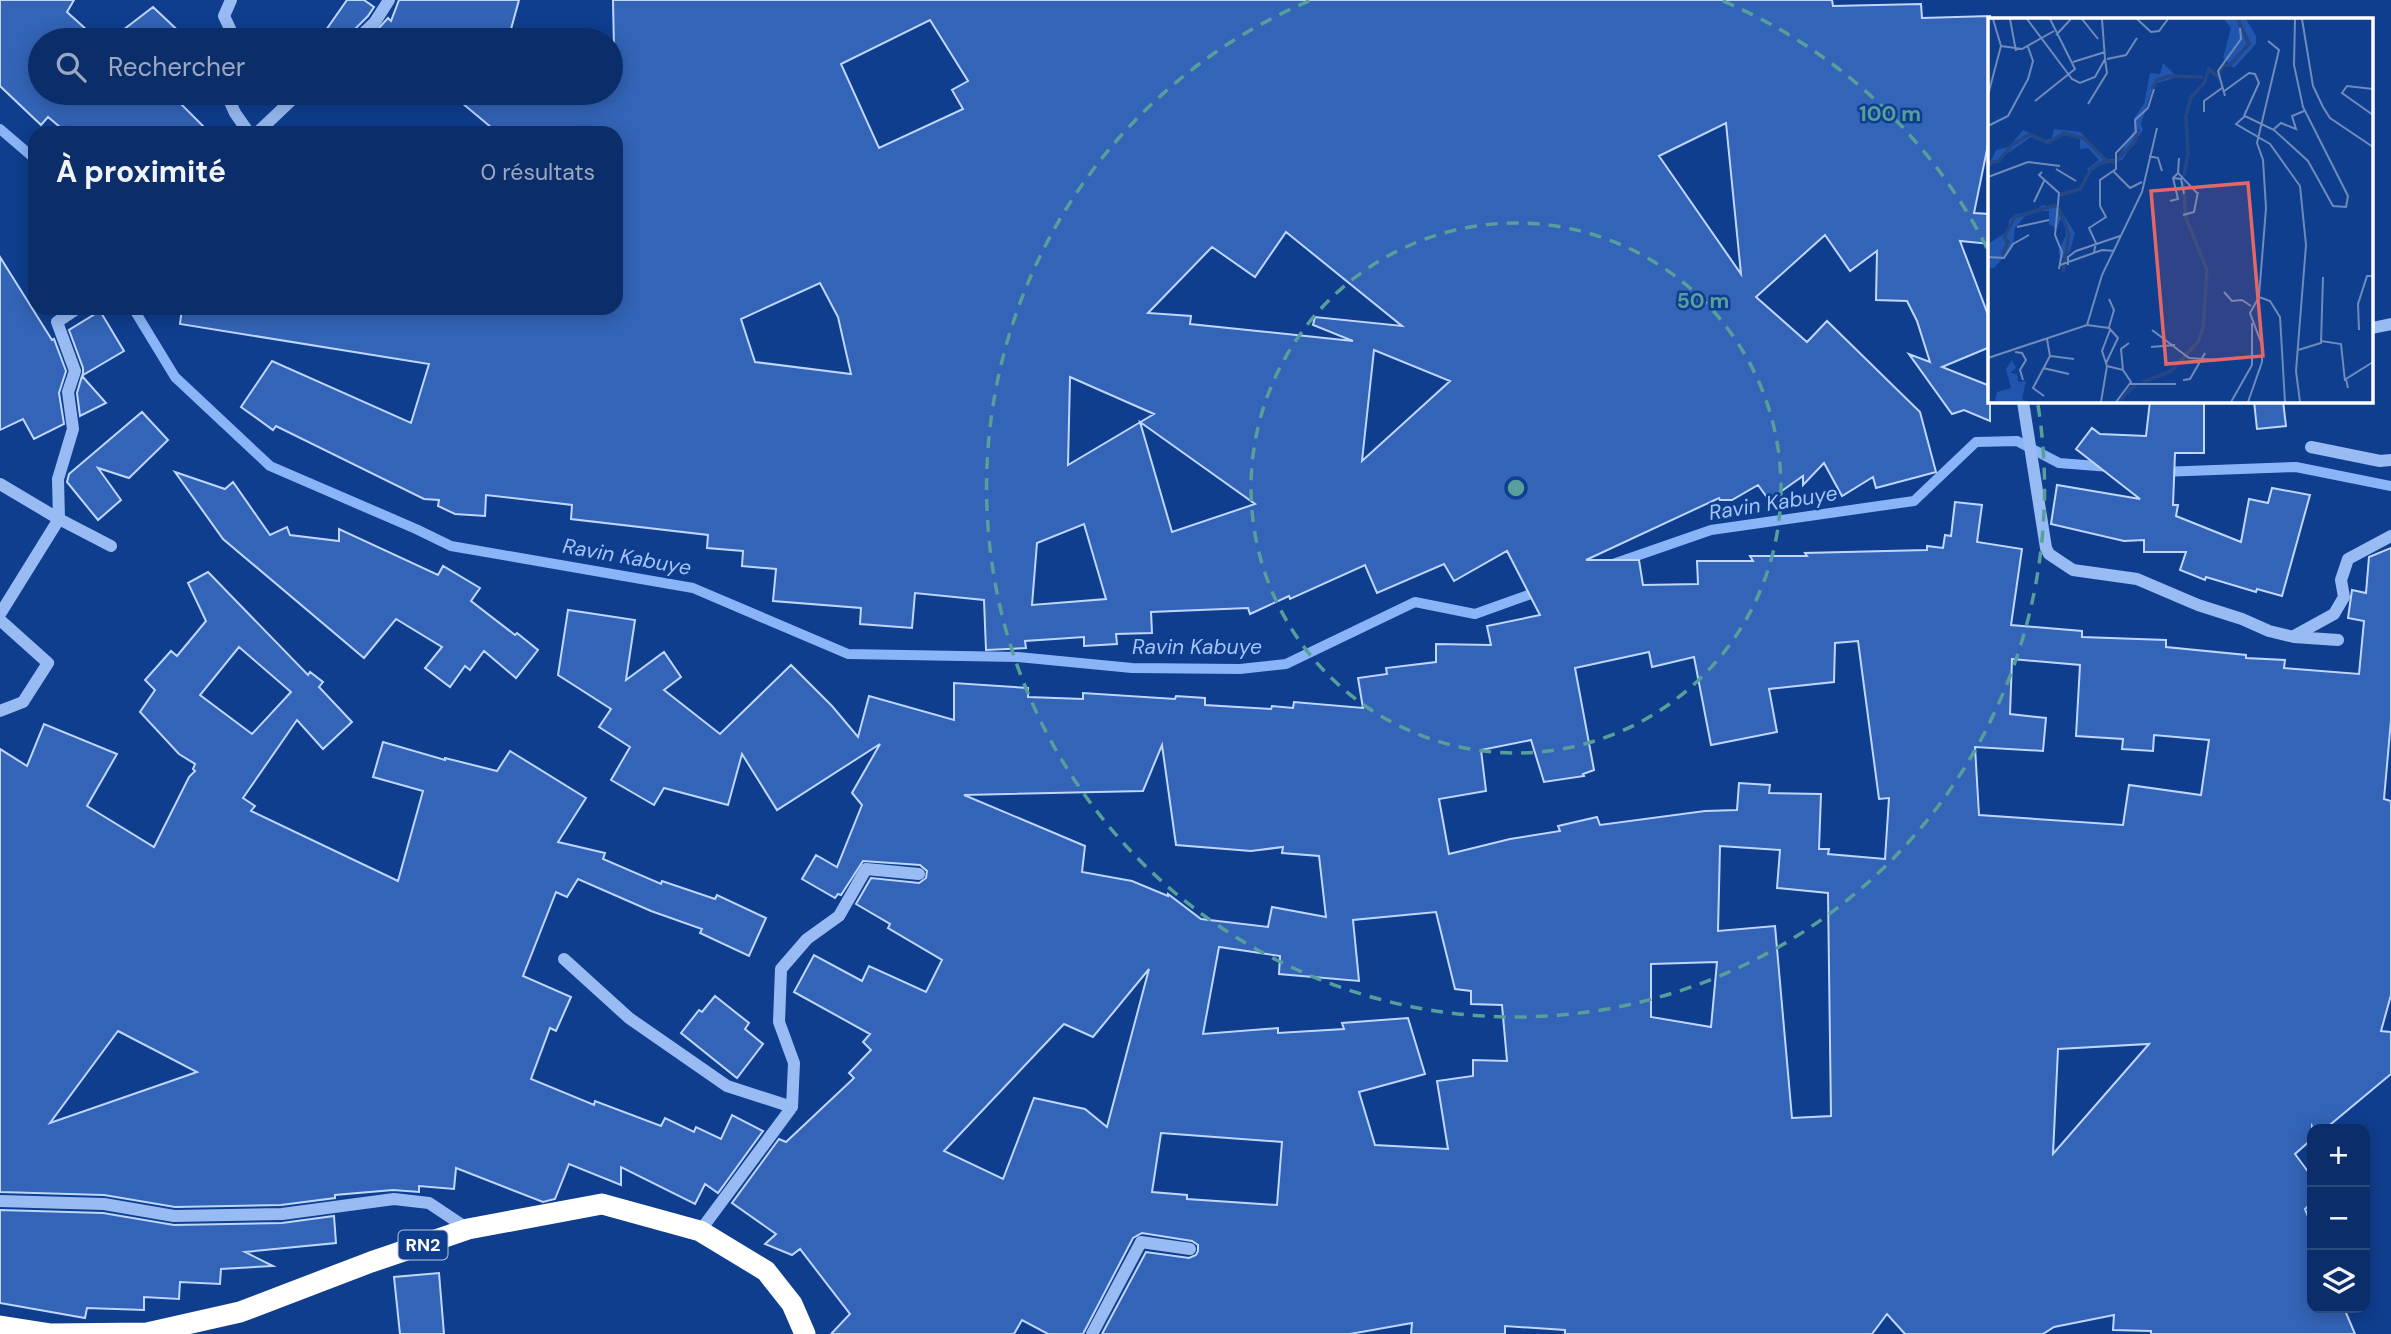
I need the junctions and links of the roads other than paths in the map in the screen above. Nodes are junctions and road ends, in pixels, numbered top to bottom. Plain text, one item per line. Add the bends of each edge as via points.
1 (231, 0) edge
2 (389, 0) edge
3 (230, 28) edge
4 (369, 28) edge
5 (231, 105) edge
6 (286, 105) edge
7 (244, 126) edge
8 (264, 126) edge
9 (68, 315) edge
10 (2023, 402) edge
11 (2311, 447) dead end
12 (2391, 460) edge
13 (0, 484) edge
14 (59, 519) junction
15 (2391, 536) edge
16 (111, 546) dead end
17 (0, 614) edge
18 (0, 620) edge
19 (2294, 637) junction
20 (2338, 640) dead end
21 (0, 711) edge
22 (919, 874) dead end
23 (564, 959) dead end
24 (792, 1107) junction
25 (0, 1201) edge
26 (468, 1229) junction
27 (700, 1231) junction
28 (1190, 1249) dead end
29 (0, 1326) edge
30 (805, 1334) edge
31 (1092, 1334) edge

1 - 3 street via 224,16
2 - 4 street
5 - 7 street
6 - 8 street
9 - 14 street via 57,322 75,371 68,392 73,429 58,479
10 - 19 street via 2049,554 2073,570 2137,579
11 - 12 street
13 - 14 street
14 - 16 street
14 - 17 street
15 - 19 street via 2348,559 2341,580 2344,597 2334,614
18 - 21 street via 48,663 23,702
19 - 20 street
22 - 24 street via 866,869 839,916 807,939 781,969 779,1022 794,1063
23 - 24 street via 629,1018 727,1086
24 - 27 street
25 - 26 street via 104,1204 173,1216 282,1214 394,1199 429,1203
26 - 27 highway, RN2 via 602,1204
26 - 29 highway, RN2 via 240,1312 147,1333 51,1334
27 - 30 highway, RN2 via 766,1271 792,1304
28 - 31 street via 1141,1242

